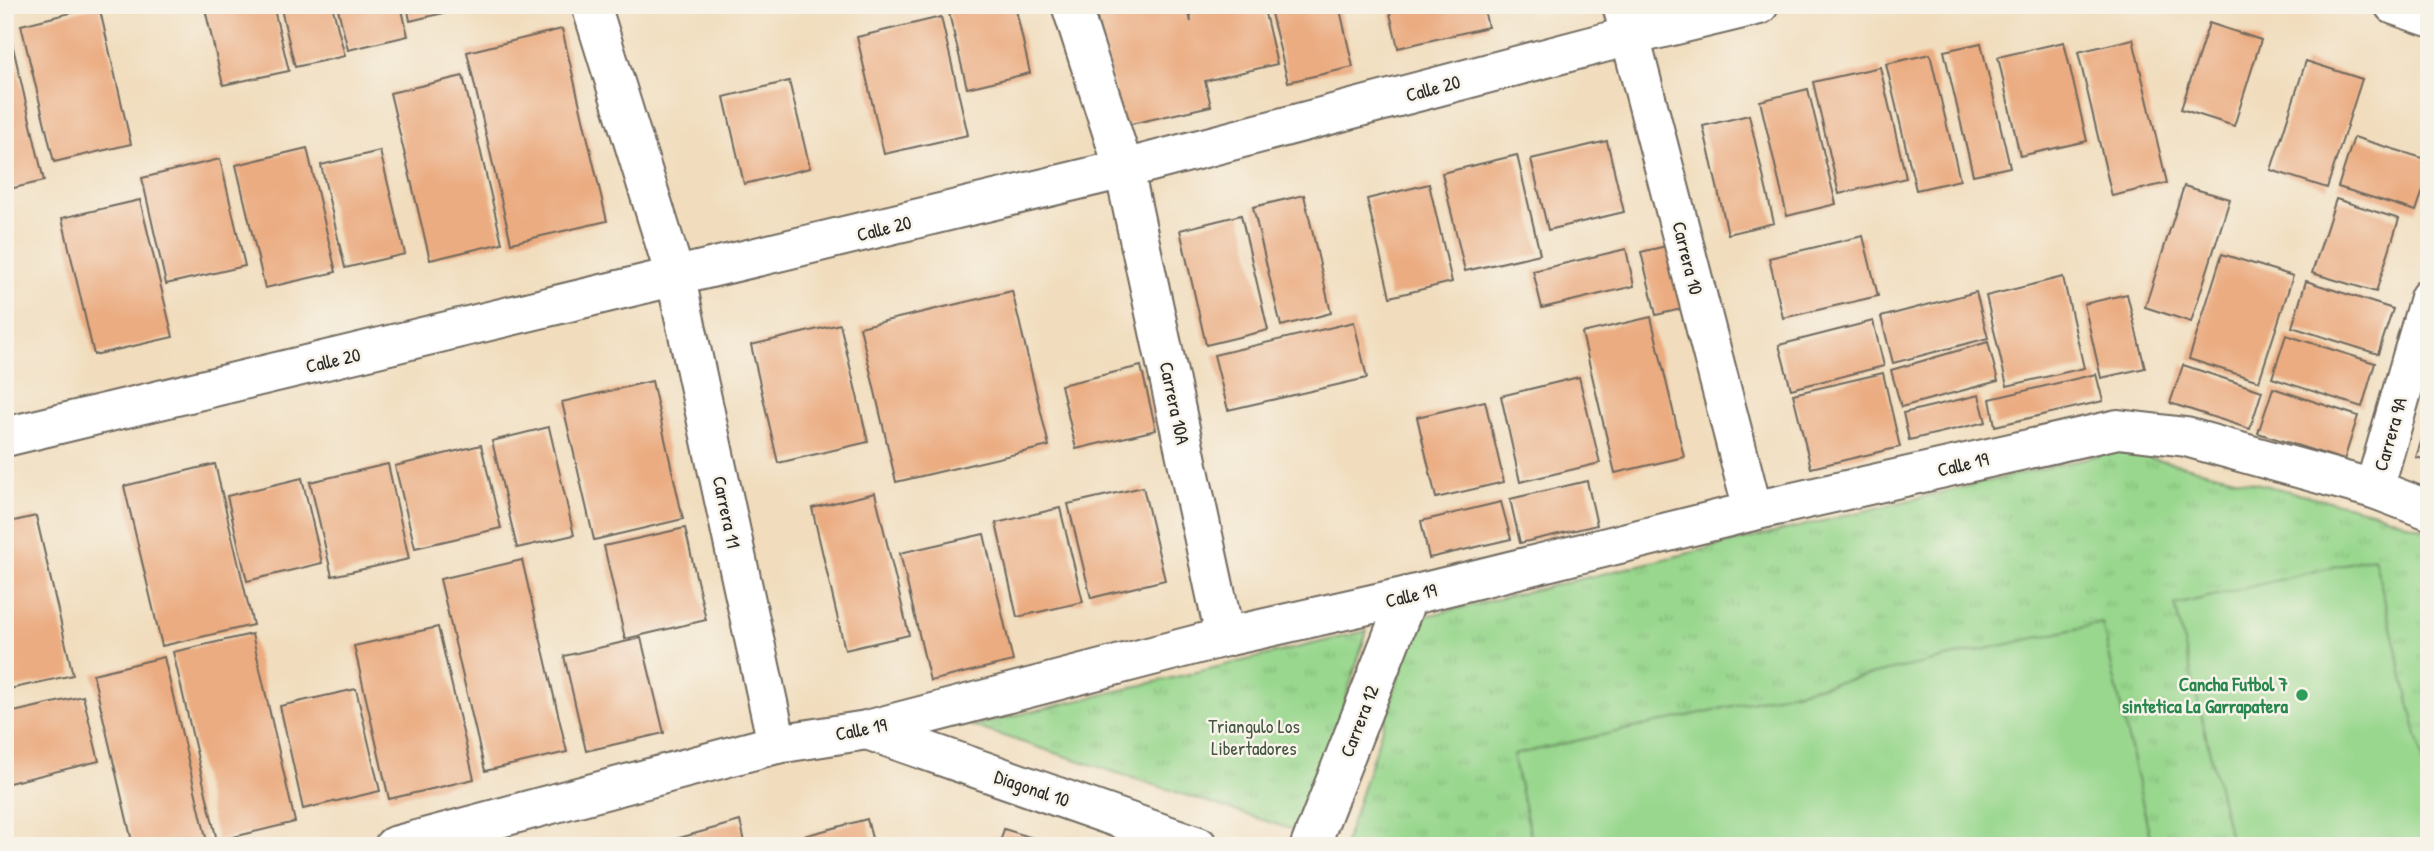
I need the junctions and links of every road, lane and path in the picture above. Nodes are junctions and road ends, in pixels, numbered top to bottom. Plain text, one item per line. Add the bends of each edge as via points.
1 (591, 5) edge
2 (1071, 5) edge
3 (1759, 5) edge
4 (2395, 5) edge
5 (2429, 17) edge
6 (1626, 21) edge
7 (1124, 169) junction
8 (676, 279) junction
9 (2429, 298) edge
10 (5, 437) edge
11 (2374, 489) junction
12 (2429, 510) edge
13 (1753, 511) junction
14 (1408, 596) junction
15 (1226, 636) junction
16 (867, 730) junction
17 (777, 744) junction
18 (394, 846) edge
19 (1198, 846) edge
20 (1310, 846) edge

1 - 8 street, Carrera 11
2 - 7 street, Carrera 10A
3 - 6 street, Calle 20
4 - 5 street
6 - 7 street, Calle 20
6 - 13 street, Carrera 10
7 - 8 street, Calle 20
7 - 15 street, Carrera 10A
8 - 10 street, Calle 20
8 - 17 street, Carrera 11
9 - 11 street, Carrera 9A
11 - 12 street, Calle 19
11 - 13 street, Calle 19 via 2186,437 2118,429
13 - 14 street, Calle 19
14 - 15 street, Calle 19
14 - 20 street, Carrera 12
15 - 16 street, Calle 19
16 - 17 street, Calle 19
16 - 19 street, Diagonal 10
17 - 18 street, Calle 19

